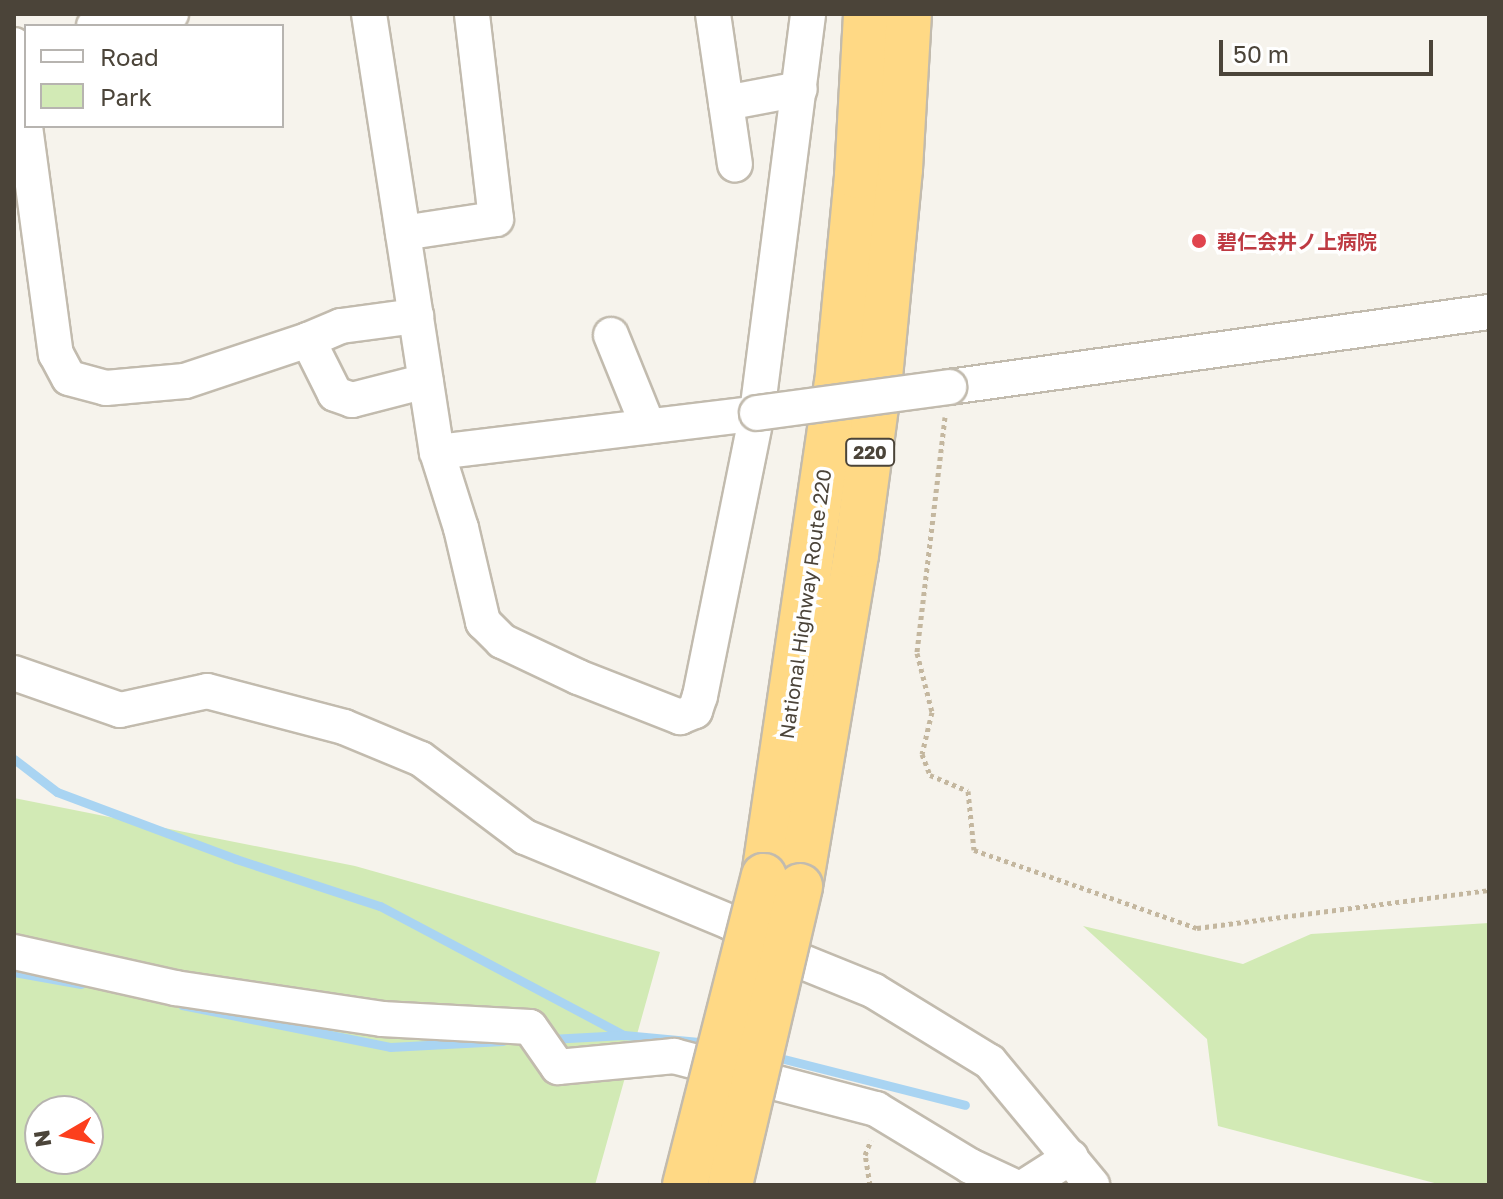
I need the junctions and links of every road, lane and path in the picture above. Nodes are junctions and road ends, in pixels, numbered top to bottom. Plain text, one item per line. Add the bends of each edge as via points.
1 (171, 14) edge
2 (369, 14) edge
3 (472, 14) edge
4 (713, 14) edge
5 (808, 14) edge
6 (866, 14) edge
7 (909, 14) edge
8 (107, 24) edge
9 (14, 45) edge
10 (800, 89) junction
11 (726, 103) junction
12 (24, 119) edge
13 (25, 128) edge
14 (735, 164) dead end
15 (403, 233) junction
16 (1489, 312) edge
17 (416, 316) junction
18 (611, 335) dead end
19 (308, 340) junction
20 (426, 381) junction
21 (949, 387) junction
22 (757, 413) junction
23 (648, 426) junction
24 (437, 452) junction
25 (14, 673) edge
26 (782, 881) junction
27 (1489, 890) edge
28 (14, 952) edge
29 (1071, 1157) junction
30 (685, 1185) edge
31 (730, 1185) edge
32 (1011, 1185) edge
33 (1027, 1185) edge
34 (1092, 1185) edge

1 - 8 street
2 - 15 street
3 - 15 street via 496,219
4 - 11 street
5 - 10 street
6 - 26 highway, National Highway Route 220 / 220 via 837,384
7 - 26 highway, National Highway Route 220 / 220 via 880,377 856,555
9 - 12 street
10 - 11 street
10 - 22 street
11 - 14 street
13 - 19 street via 56,354 69,378 106,388 185,381
15 - 17 street
16 - 21 street
17 - 19 street via 341,326
17 - 20 street
18 - 23 street
19 - 20 street via 335,394 352,400
20 - 24 street
21 - 22 street, bridge
21 - 27 path via 917,653 932,712 922,754 930,775 968,791 974,850 1197,928
22 - 23 street
22 - 24 street via 700,696 695,711 680,717 502,641 483,622
23 - 24 street
25 - 29 street via 120,710 207,691 344,727 421,759 525,837 728,921 783,954 874,991 990,1062
26 - 30 highway, National Highway Route 220 / 220, bridge
26 - 31 highway, National Highway Route 220 / 220, bridge
28 - 32 street via 175,988 382,1019 530,1027 558,1067 674,1056 876,1109
29 - 33 street
29 - 34 street

